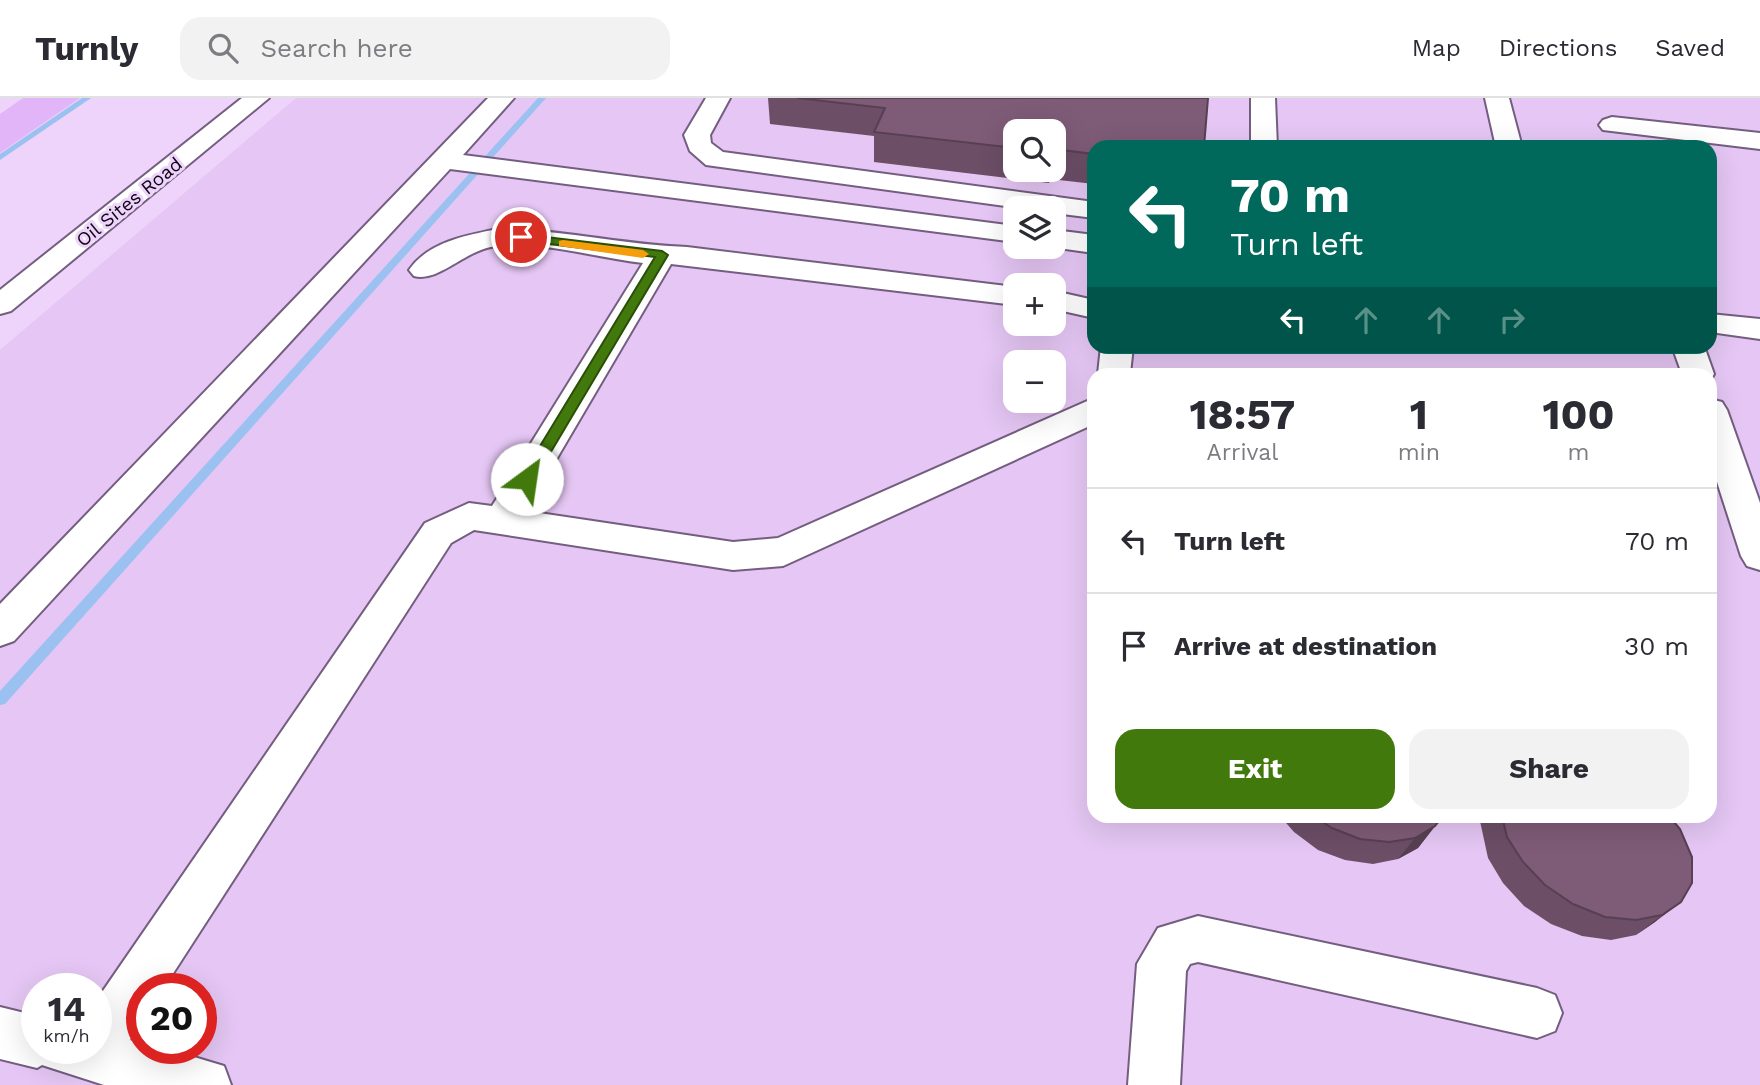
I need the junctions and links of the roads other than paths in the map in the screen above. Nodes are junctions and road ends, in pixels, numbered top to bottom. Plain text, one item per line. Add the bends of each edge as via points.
1 (257, 98) edge
2 (502, 98) edge
3 (718, 98) edge
4 (1263, 98) edge
5 (1497, 98) edge
6 (1603, 98) edge
7 (1616, 136) edge
8 (1264, 140) edge
9 (1507, 140) edge
10 (1760, 141) edge
11 (443, 160) junction
12 (1087, 209) edge
13 (1003, 232) edge
14 (1066, 240) edge
15 (1087, 243) edge
16 (662, 255) junction
17 (424, 270) dead end
18 (1003, 295) edge
19 (1066, 303) edge
20 (0, 305) edge
21 (1087, 307) edge
22 (1717, 324) edge
23 (1760, 329) edge
24 (1087, 413) edge
25 (1717, 430) edge
26 (502, 521) junction
27 (1760, 556) edge
28 (0, 630) edge
29 (112, 1011) edge
30 (1537, 1013) dead end
31 (0, 1032) edge
32 (21, 1038) edge
33 (112, 1057) edge
34 (205, 1085) edge
35 (1154, 1085) edge

1 - 20 lane, Oil Sites Road
2 - 11 lane
3 - 12 lane via 698,135 699,146 715,159
4 - 8 lane
5 - 9 lane
6 - 7 lane
7 - 10 lane
11 - 13 lane
11 - 28 lane
14 - 15 lane
16 - 17 lane via 498,237 451,251
16 - 18 lane
16 - 26 lane
19 - 21 lane
22 - 23 lane
24 - 26 lane via 783,552 733,556
25 - 27 lane
26 - 29 lane via 469,516 438,533
30 - 35 lane via 1198,939 1175,945 1162,964
31 - 32 lane
33 - 34 lane

